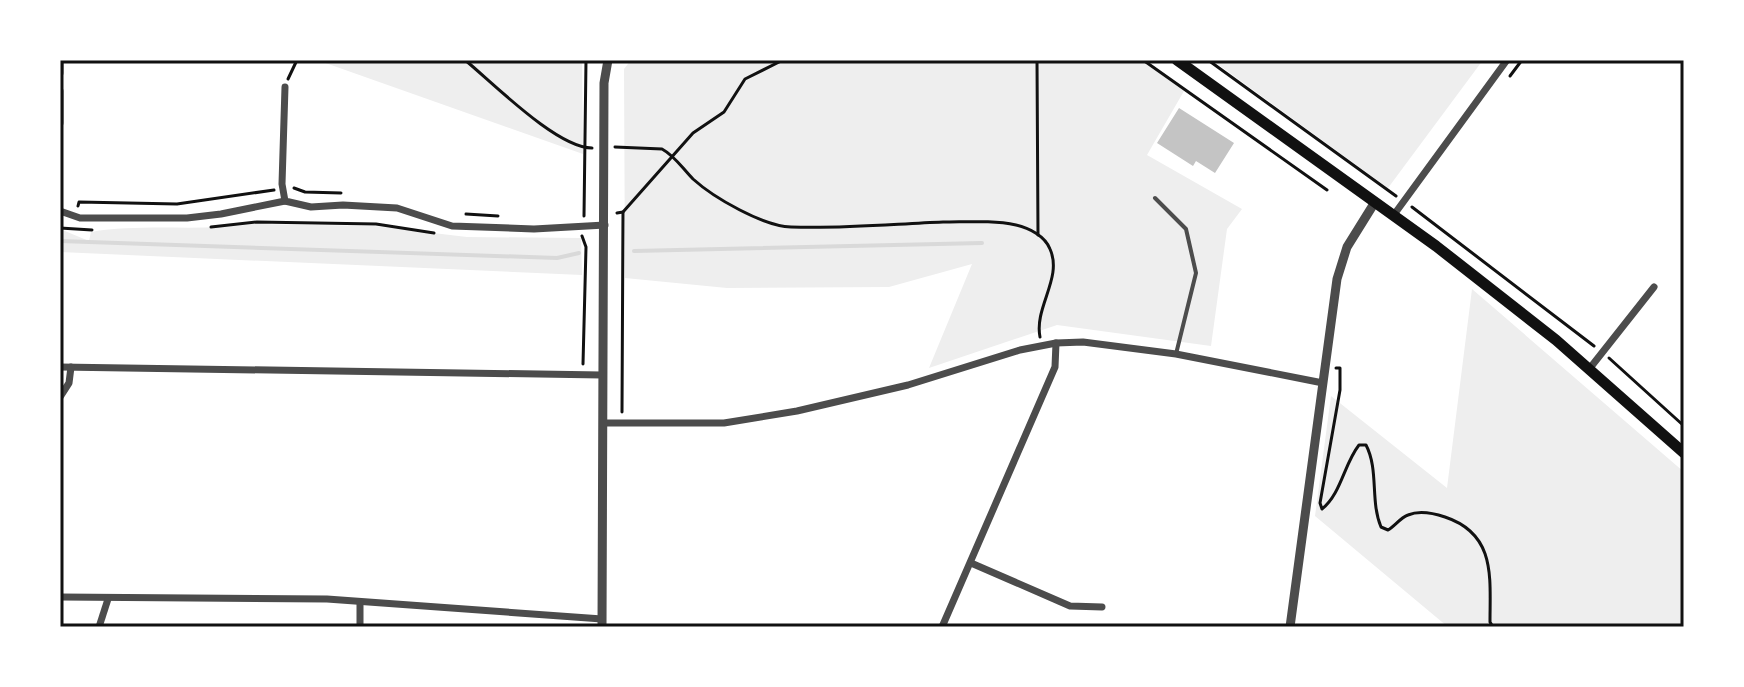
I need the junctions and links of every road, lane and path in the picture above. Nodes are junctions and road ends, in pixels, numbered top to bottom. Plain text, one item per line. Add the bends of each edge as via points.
1 (60, 60) edge
2 (297, 60) edge
3 (465, 60) edge
4 (586, 60) edge
5 (608, 60) edge
6 (783, 60) edge
7 (1037, 60) edge
8 (1143, 60) edge
9 (1177, 60) edge
10 (1208, 60) edge
11 (1507, 60) edge
12 (60, 73) edge
13 (285, 87) joint
14 (60, 91) edge
15 (60, 123) edge
16 (585, 148) junction
17 (604, 148) junction
18 (673, 157) junction
19 (283, 189) junction
20 (1327, 190) dead end
21 (350, 194) dead end
22 (1155, 198) dead end
23 (285, 201) junction
24 (1404, 201) junction
25 (1375, 202) junction
26 (60, 211) edge
27 (623, 212) junction
28 (617, 213) dead end
29 (463, 214) dead end
30 (501, 216) dead end
31 (1393, 216) junction
32 (74, 217) junction
33 (584, 218) dead end
34 (605, 225) junction
35 (200, 227) dead end
36 (60, 228) edge
37 (98, 229) dead end
38 (71, 230) junction
39 (440, 234) dead end
40 (1038, 235) junction
41 (582, 236) dead end
42 (1654, 287) dead end
43 (1056, 343) junction
44 (1041, 346) junction
45 (1602, 352) junction
46 (1176, 354) junction
47 (60, 367) edge
48 (71, 367) junction
49 (1326, 367) junction
50 (1590, 368) junction
51 (583, 374) junction
52 (602, 375) junction
53 (1323, 383) junction
54 (60, 397) edge
55 (603, 423) junction
56 (622, 423) junction
57 (1684, 426) edge
58 (1684, 453) edge
59 (971, 563) junction
60 (60, 597) edge
61 (108, 599) junction
62 (360, 602) junction
63 (1102, 607) dead end
64 (602, 623) edge
65 (99, 627) edge
66 (360, 627) edge
67 (942, 627) edge
68 (1290, 627) edge
69 (1493, 627) edge

1 - 12 street
2 - 13 path
3 - 16 path via 553,134
4 - 16 path
5 - 17 street
6 - 18 path via 745,79 724,112 693,133
7 - 40 path
8 - 20 path
9 - 25 main road
10 - 24 path
11 - 24 street
13 - 19 street
14 - 15 street
16 - 17 path
16 - 33 path
17 - 18 path via 656,148
17 - 34 street
18 - 27 path
18 - 40 path via 718,197 779,225 988,222 1012,224
19 - 21 path
19 - 23 street
19 - 32 path via 177,204 79,202
22 - 46 lane via 1186,229 1196,273
23 - 32 street via 203,217
23 - 34 street via 311,207 397,208 452,226
24 - 31 street
24 - 45 path
25 - 31 main road
25 - 49 street via 1347,247 1337,279
26 - 32 street
27 - 28 path
27 - 56 path
29 - 30 path
31 - 50 main road
32 - 38 path
34 - 52 street
35 - 39 path via 257,222 376,224
36 - 38 path
37 - 38 path
40 - 44 path via 1050,249 1053,268 1037,325
41 - 51 path
42 - 45 street
43 - 44 street
43 - 46 street
43 - 59 street via 1055,367
44 - 56 street via 797,411 724,423
45 - 50 street
45 - 57 path
46 - 53 street
47 - 48 street
48 - 51 street
48 - 54 street
49 - 53 street
49 - 69 path via 1340,368 1340,390 1322,509 1351,455 1366,445 1381,527 1388,530 1410,514 1433,513 1461,523 1478,539 1487,555
50 - 58 main road
51 - 52 street
52 - 55 street
53 - 68 street
55 - 56 street
55 - 64 street
59 - 63 street via 1070,606
59 - 67 street
60 - 61 street
61 - 62 street
61 - 65 street
62 - 64 street
62 - 66 street

